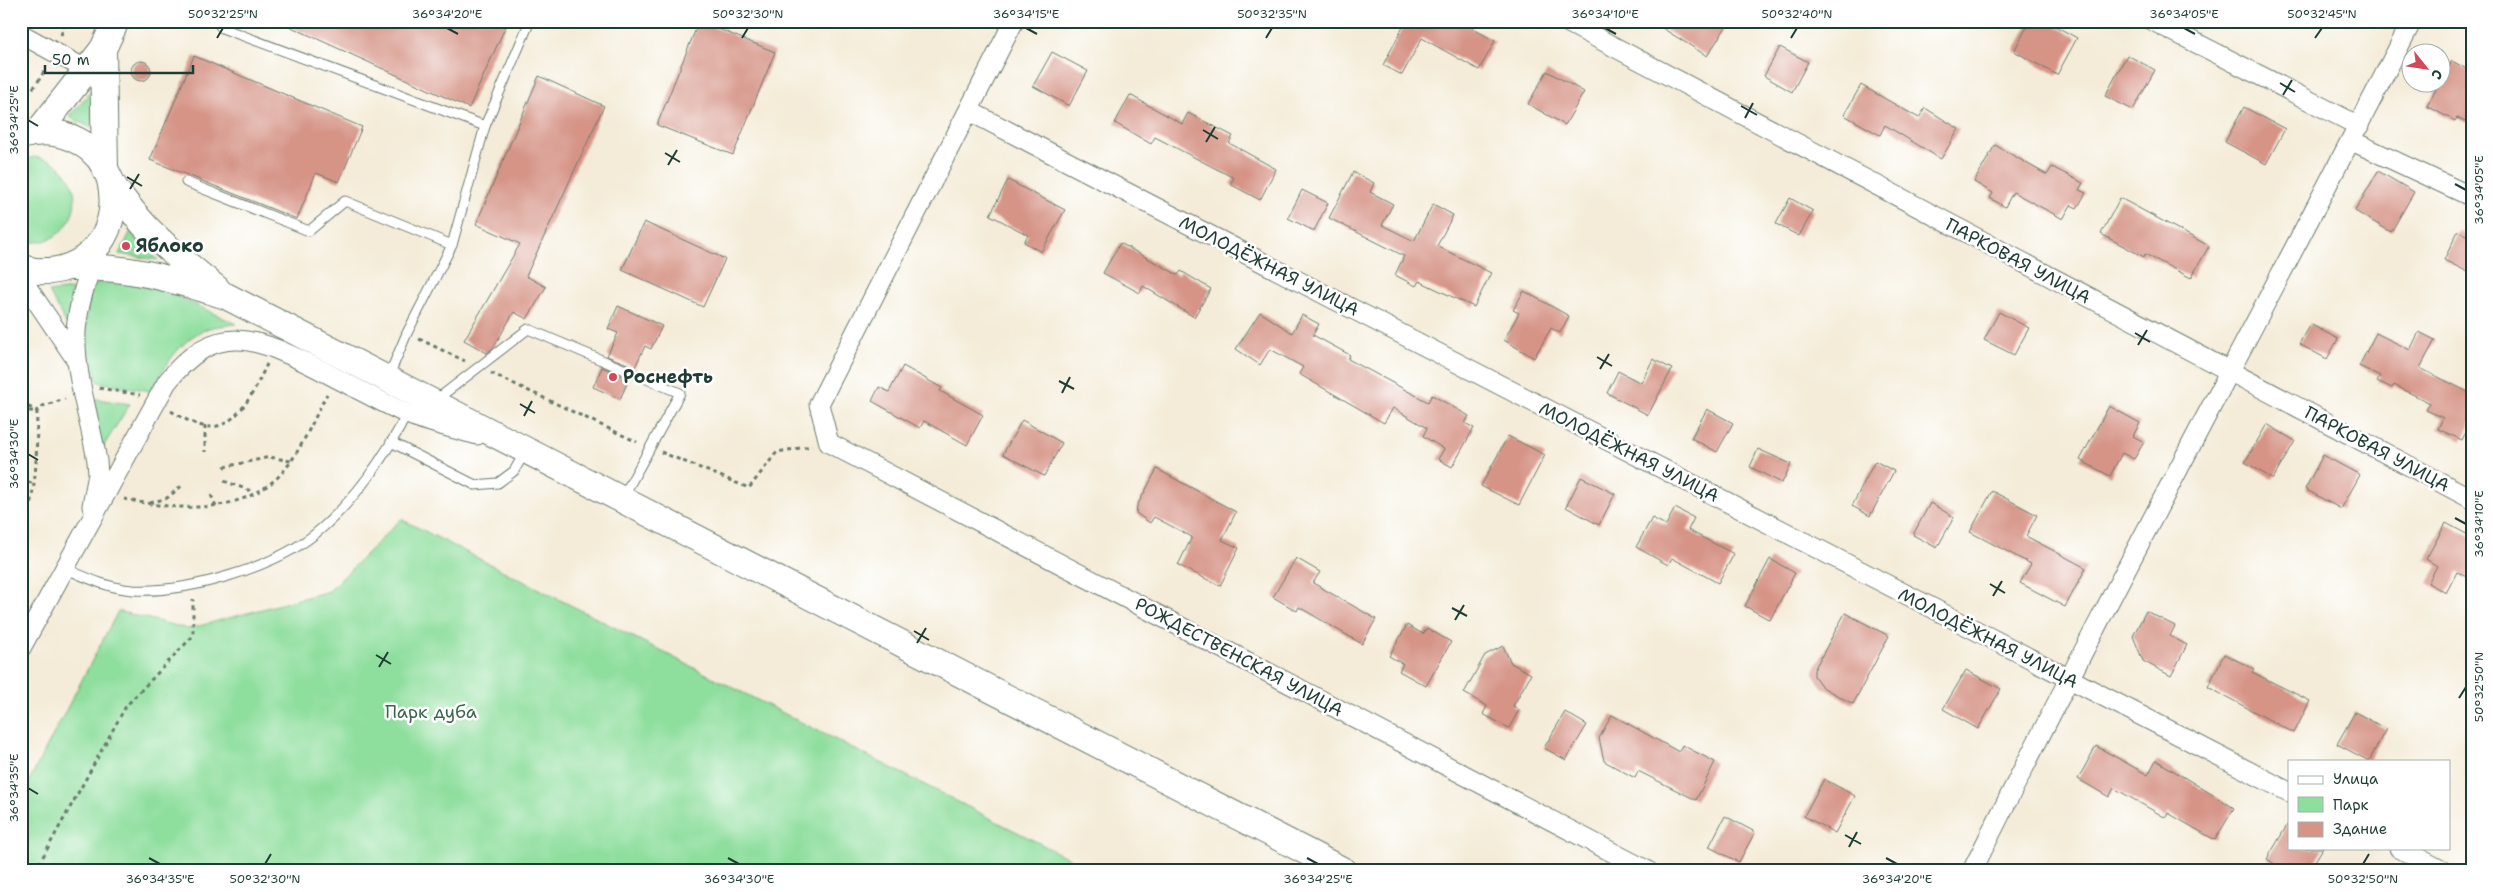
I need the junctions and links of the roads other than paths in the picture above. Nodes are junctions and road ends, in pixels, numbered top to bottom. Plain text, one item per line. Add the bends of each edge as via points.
1 (116, 21) edge
2 (216, 21) edge
3 (530, 21) edge
4 (1014, 21) edge
5 (1566, 21) edge
6 (2153, 21) edge
7 (2412, 21) edge
8 (21, 34) edge
9 (103, 49) junction
10 (87, 70) junction
11 (969, 111) junction
12 (485, 126) junction
13 (2355, 133) junction
14 (30, 134) edge
15 (108, 174) junction
16 (186, 182) dead end
17 (2472, 197) edge
18 (452, 245) junction
19 (86, 259) junction
20 (21, 268) edge
21 (21, 278) edge
22 (226, 296) junction
23 (77, 361) junction
24 (2229, 373) junction
25 (388, 379) junction
26 (433, 402) junction
27 (407, 414) junction
28 (391, 442) junction
29 (526, 450) junction
30 (2472, 499) edge
31 (622, 500) junction
32 (84, 531) junction
33 (64, 568) junction
34 (21, 648) edge
35 (2068, 679) junction
36 (2288, 791) edge
37 (2403, 850) edge
38 (1344, 871) edge
39 (1648, 871) edge
40 (1972, 871) edge
41 (2443, 871) edge

1 - 9 main road
2 - 12 lane via 222,28
3 - 12 lane
4 - 11 street
5 - 24 street, ПАРКОВАЯ УЛИЦА
6 - 13 street
7 - 13 street
8 - 10 street
9 - 10 main road
9 - 15 main road
10 - 14 main road
11 - 35 street, МОЛОДЁЖНАЯ УЛИЦА
11 - 39 street, РОЖДЕСТВЕНСКАЯ УЛИЦА via 819,404 829,443
12 - 18 lane
13 - 17 street
13 - 24 street
14 - 15 main road via 65,135 77,140 98,158
15 - 19 main road via 113,191 112,214 105,235
15 - 22 main road via 145,226
16 - 18 lane via 309,231 345,201
18 - 25 lane via 407,333
19 - 20 main road via 40,272
19 - 22 main road
19 - 23 street via 78,314
21 - 23 street
22 - 25 main road
23 - 32 street via 98,474
24 - 30 street, ПАРКОВАЯ УЛИЦА
24 - 35 street
25 - 26 main road
26 - 29 main road
26 - 31 lane via 528,329 680,393
27 - 28 lane
27 - 29 street
27 - 32 street via 275,347 228,340 203,348 183,362 167,382
28 - 29 lane via 475,485 498,483 514,471
28 - 33 lane via 339,511 315,534 263,563 194,583 133,590 100,584
29 - 31 main road
31 - 38 main road
32 - 33 street
33 - 34 street
35 - 36 street, МОЛОДЁЖНАЯ УЛИЦА
35 - 40 street
37 - 41 street

